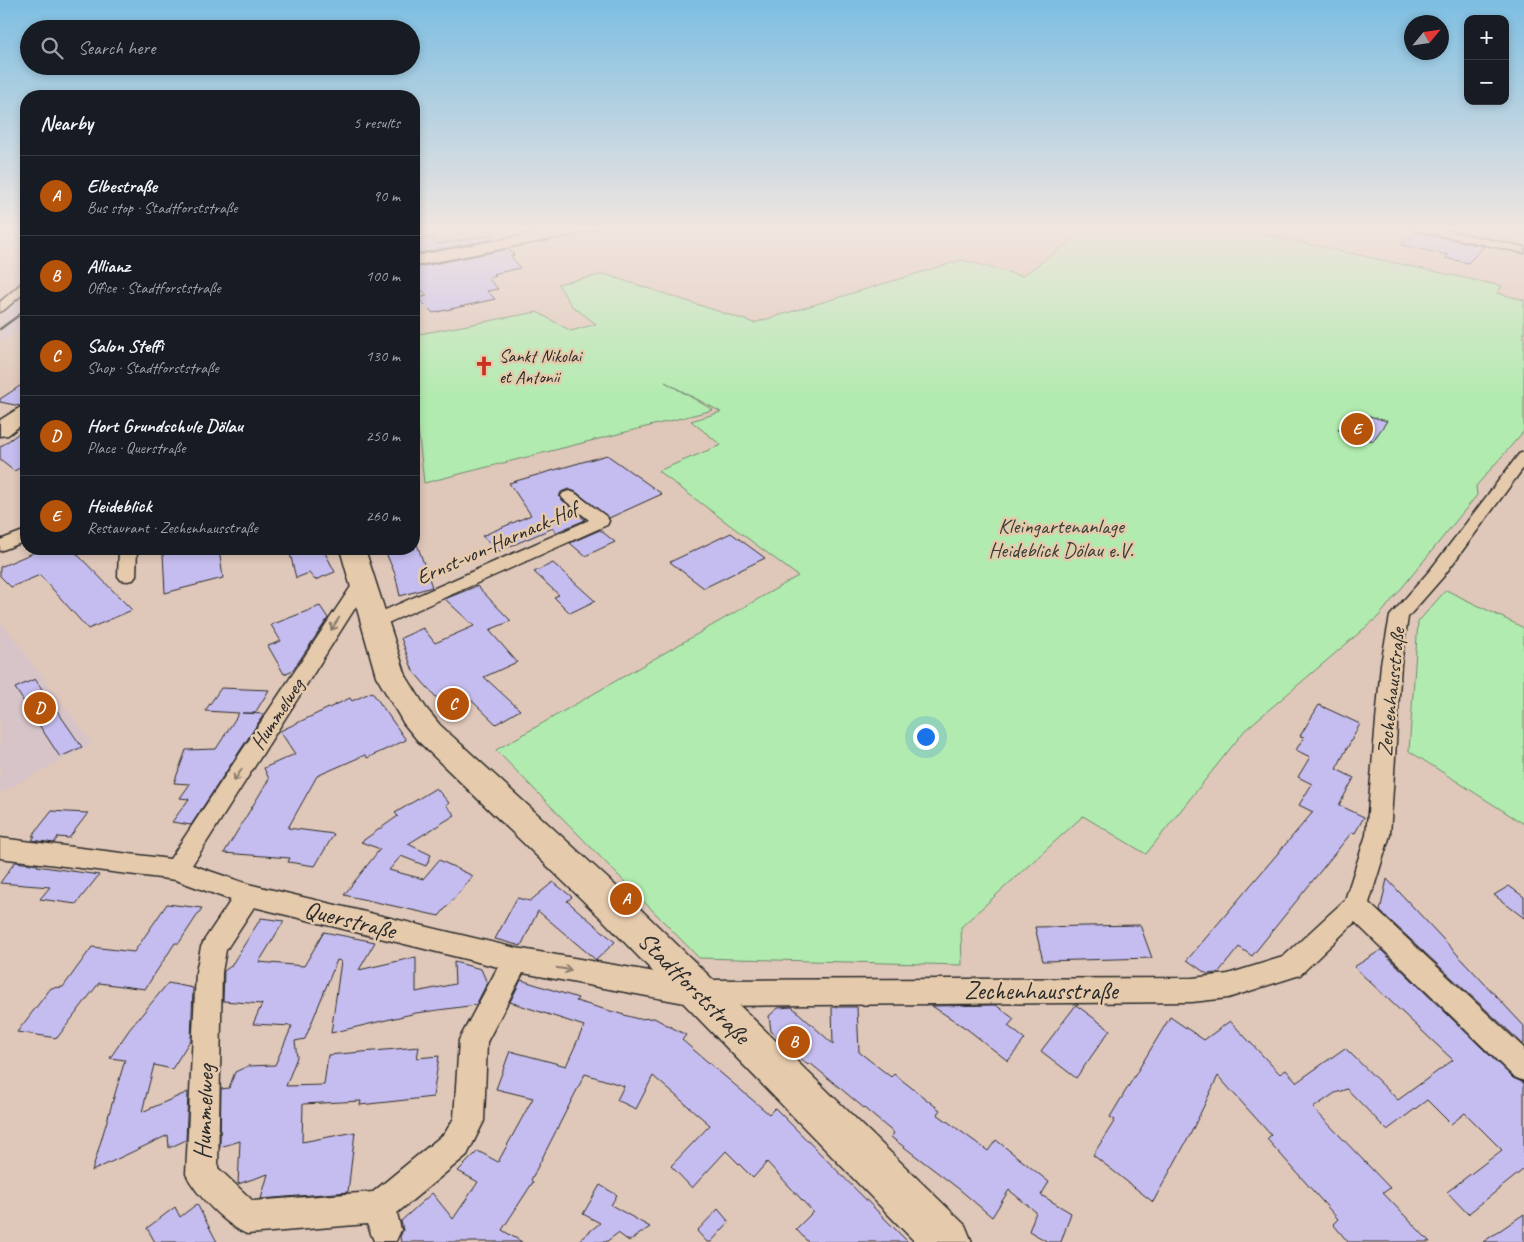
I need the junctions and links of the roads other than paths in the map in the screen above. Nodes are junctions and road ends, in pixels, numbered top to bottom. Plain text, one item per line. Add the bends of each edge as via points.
1 (20, 290) edge
2 (0, 308) edge
3 (20, 416) edge
4 (0, 430) edge
5 (1524, 457) edge
6 (569, 496) dead end
7 (20, 538) edge
8 (0, 546) edge
9 (128, 555) edge
10 (354, 555) edge
11 (127, 576) dead end
12 (362, 583) junction
13 (374, 622) junction
14 (0, 848) edge
15 (176, 870) junction
16 (248, 895) junction
17 (1355, 906) junction
18 (516, 960) junction
19 (701, 993) junction
20 (1524, 1067) edge
21 (948, 1242) edge

1 - 2 street
3 - 4 main road
5 - 17 street, Zechenhausstraße via 1437,573 1399,616 1391,664 1378,835
6 - 13 street, Ernst-von-Harnack-Hof via 601,521
7 - 8 street
9 - 11 street
10 - 12 main road, Stadtforststraße
12 - 13 main road, Stadtforststraße
12 -> 15 street, Hummelweg
13 - 19 main road, Stadtforststraße via 391,676 429,733
14 - 15 street, Querstraße
15 - 16 street, Querstraße
16 - 18 street, Querstraße
16 - 18 street, Hummelweg via 214,947 209,972 202,1174 247,1218 382,1218 456,1144 470,1121 473,1040
17 - 19 street, Zechenhausstraße via 1291,967 1228,986 1192,990
17 - 20 street
18 -> 19 street, Querstraße
19 - 21 main road, Stadtforststraße

